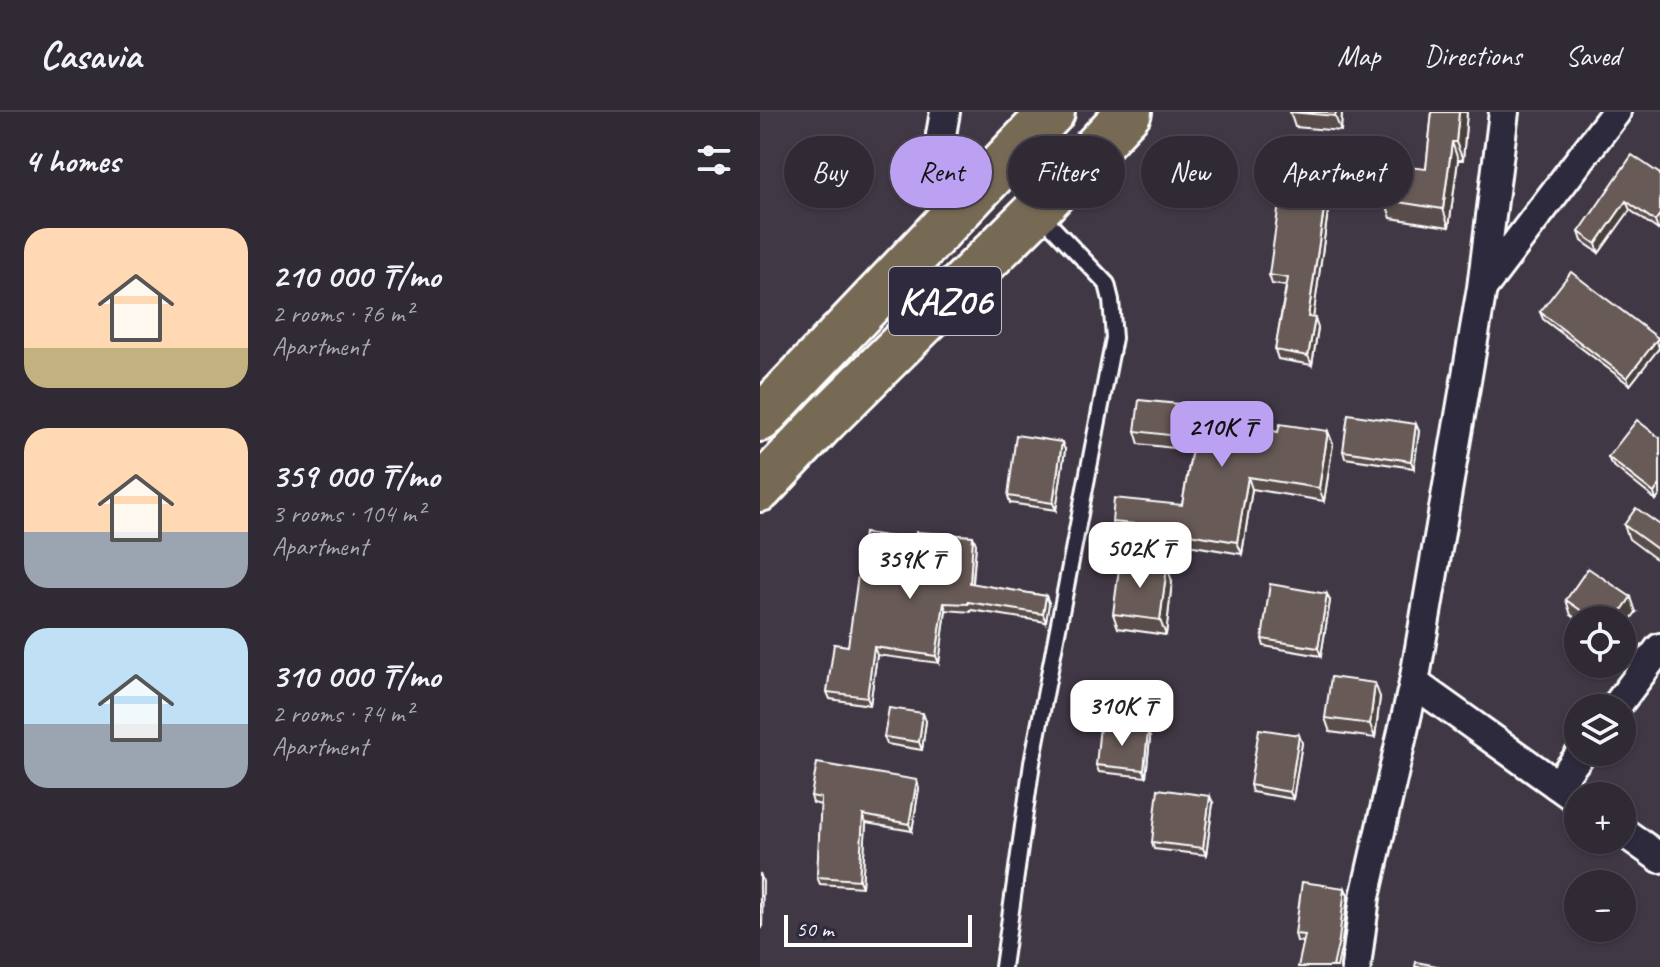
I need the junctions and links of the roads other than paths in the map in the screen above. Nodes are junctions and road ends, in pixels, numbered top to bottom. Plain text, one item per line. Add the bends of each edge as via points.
1 (945, 112) edge
2 (1052, 112) edge
3 (1129, 112) edge
4 (1504, 112) edge
5 (1616, 112) edge
6 (941, 136) edge
7 (992, 175) edge
8 (960, 208) edge
9 (1036, 211) junction
10 (1482, 288) junction
11 (760, 419) edge
12 (760, 489) edge
13 (1660, 648) edge
14 (1414, 683) junction
15 (1626, 694) edge
16 (1564, 789) edge
17 (1636, 841) edge
18 (1660, 858) edge
19 (1003, 967) edge
20 (1356, 967) edge

1 - 6 street
2 - 7 highway, KАZ06
3 - 9 highway, KАZ06
4 - 10 street
5 - 10 street
8 - 11 highway, KАZ06
9 - 12 highway, KАZ06
9 - 19 lane via 1107,284 1114,338 1032,763
10 - 14 street
13 - 15 street
14 - 16 street
14 - 20 street via 1365,897
17 - 18 street

